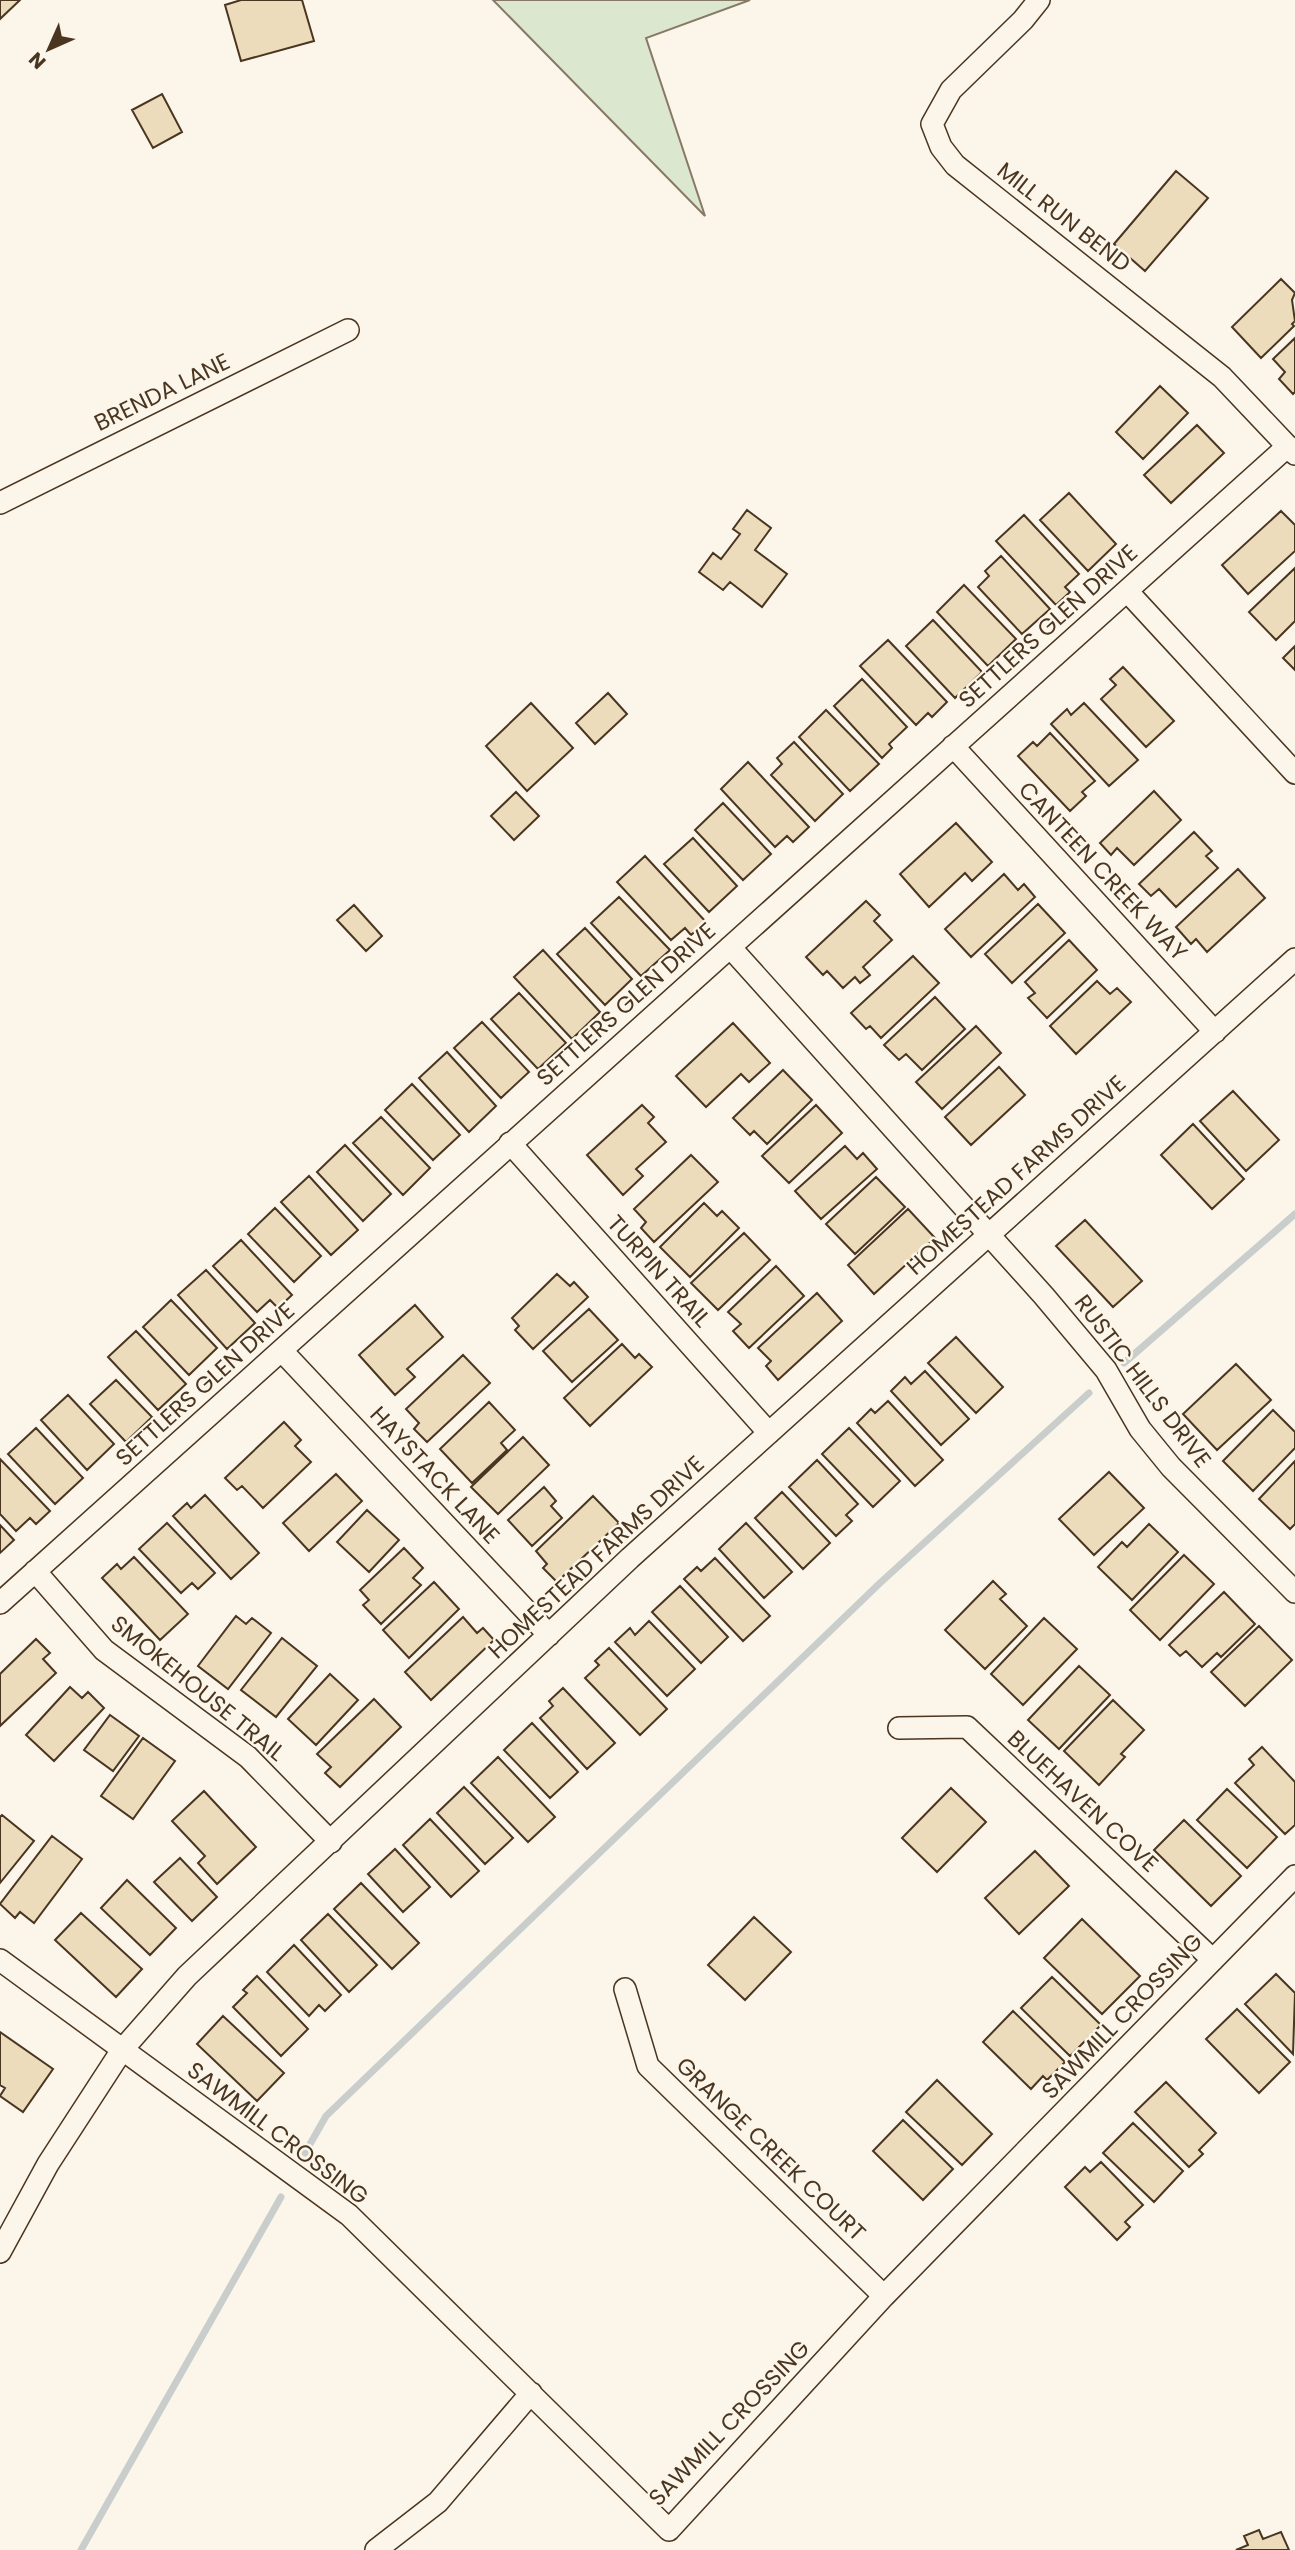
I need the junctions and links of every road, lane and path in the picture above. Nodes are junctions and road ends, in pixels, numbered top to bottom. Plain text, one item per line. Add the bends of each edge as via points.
1 (1039, 0) edge
2 (348, 330) dead end
3 (1291, 450) edge
4 (0, 503) edge
5 (1127, 591) junction
6 (953, 746) junction
7 (1295, 773) edge
8 (730, 947) junction
9 (1295, 959) edge
10 (1215, 1032) junction
11 (510, 1143) junction
12 (990, 1233) junction
13 (282, 1351) junction
14 (769, 1433) junction
15 (35, 1571) junction
16 (1295, 1592) edge
17 (0, 1603) edge
18 (549, 1635) junction
19 (899, 1728) dead end
20 (331, 1842) junction
21 (1295, 1875) edge
22 (1213, 1959) junction
23 (0, 1960) edge
24 (625, 1989) dead end
25 (122, 2050) junction
26 (0, 2252) edge
27 (884, 2296) junction
28 (531, 2393) junction
29 (376, 2550) edge

1 - 3 street, MILL RUN BEND via 951,90 932,124 942,147 956,165 1222,377
2 - 4 street, BRENDA LANE
3 - 5 street, SETTLERS GLEN DRIVE
5 - 6 street, SETTLERS GLEN DRIVE
5 - 7 street
6 - 8 street, SETTLERS GLEN DRIVE
6 - 10 street, CANTEEN CREEK WAY
8 - 11 street, SETTLERS GLEN DRIVE
8 - 12 street, RUSTIC HILLS DRIVE
9 - 10 street, HOMESTEAD FARMS DRIVE
10 - 12 street, HOMESTEAD FARMS DRIVE
11 - 13 street, SETTLERS GLEN DRIVE
11 - 14 street, TURPIN TRAIL
12 - 14 street, HOMESTEAD FARMS DRIVE
12 - 16 street, RUSTIC HILLS DRIVE via 1106,1370 1140,1429 1171,1467
13 - 15 street, SETTLERS GLEN DRIVE
13 - 18 street, HAYSTACK LANE
14 - 18 street, HOMESTEAD FARMS DRIVE
15 - 17 street, SETTLERS GLEN DRIVE
15 - 20 street, SMOKEHOUSE TRAIL via 104,1650 248,1757
18 - 20 street, HOMESTEAD FARMS DRIVE
19 - 22 street, BLUEHAVEN COVE via 967,1727
20 - 25 street, HOMESTEAD FARMS DRIVE via 187,1976
21 - 22 street, SAWMILL CROSSING
22 - 27 street, SAWMILL CROSSING
23 - 25 street, SAWMILL CROSSING
24 - 27 street, GRANGE CREEK COURT via 648,2066
25 - 26 street, HOMESTEAD FARMS DRIVE via 48,2164
25 - 28 street, SAWMILL CROSSING via 349,2215
27 - 28 street, SAWMILL CROSSING via 669,2530
28 - 29 street via 438,2502

